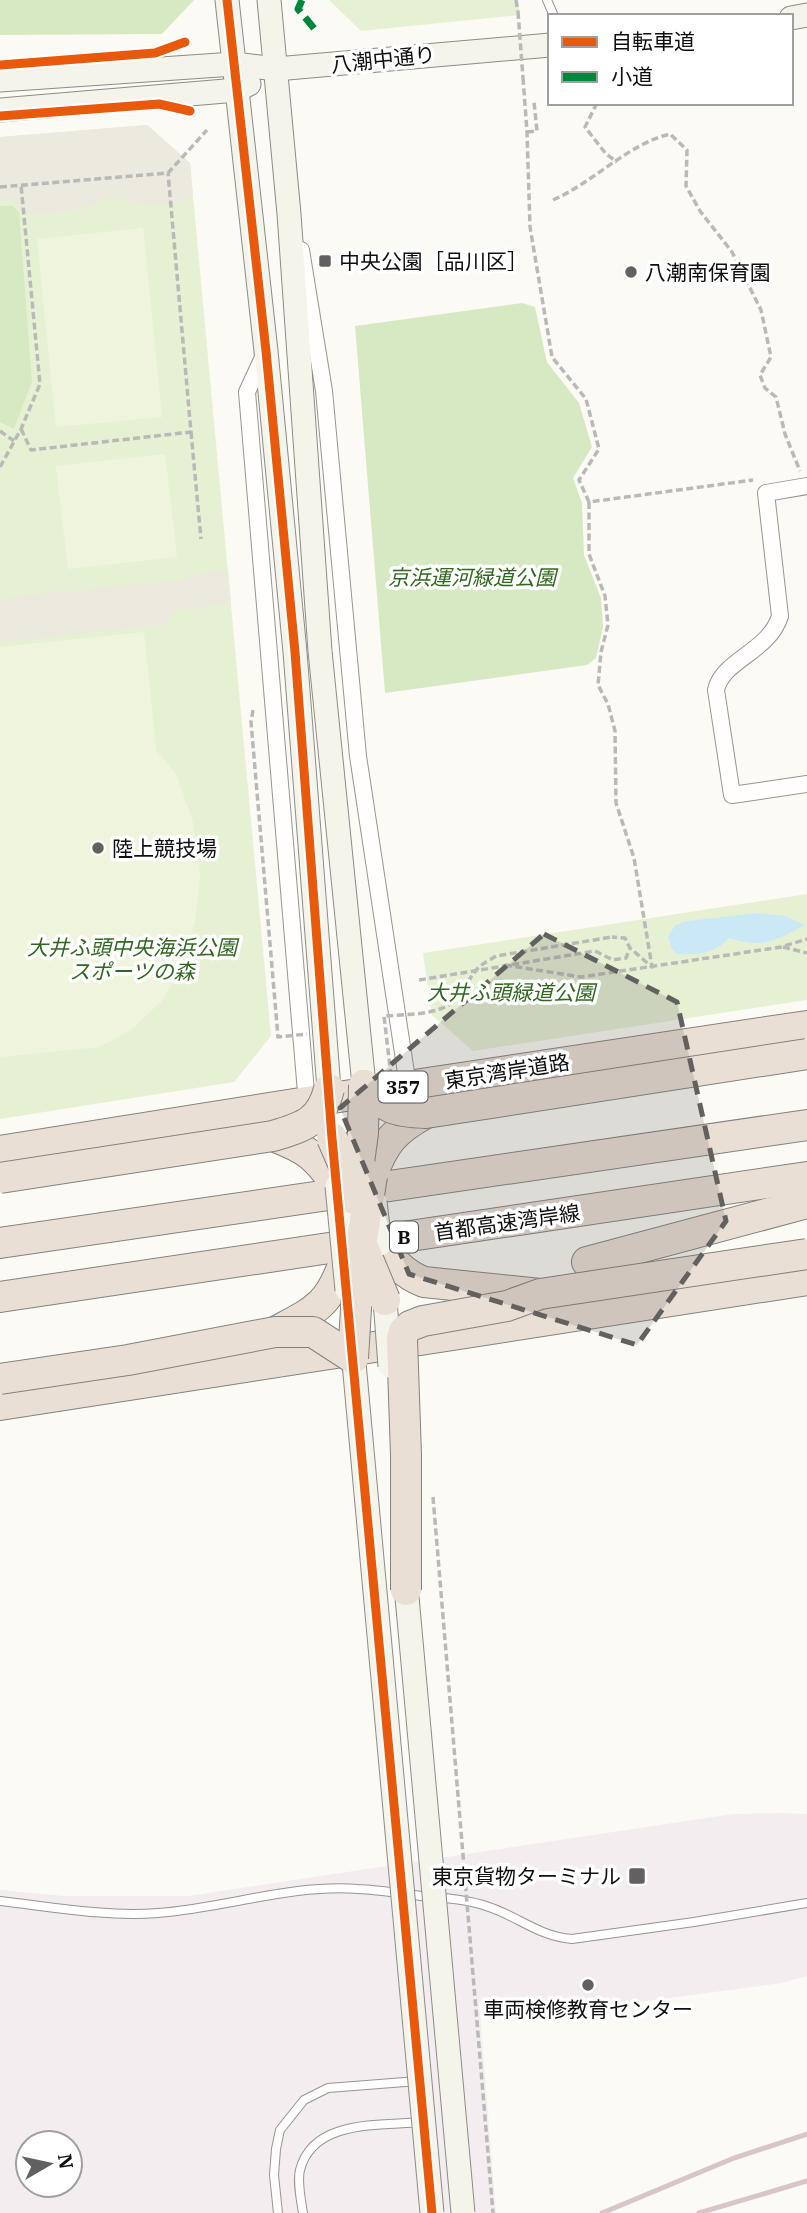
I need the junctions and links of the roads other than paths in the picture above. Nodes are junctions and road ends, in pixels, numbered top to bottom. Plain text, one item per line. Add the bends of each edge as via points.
1 (228, 0) edge
2 (269, 0) edge
3 (548, 45) edge
4 (234, 64) junction
5 (276, 69) junction
6 (0, 80) edge
7 (237, 90) junction
8 (0, 110) edge
9 (289, 214) junction
10 (266, 351) junction
11 (804, 479) edge
12 (807, 784) edge
13 (807, 1026) edge
14 (807, 1054) edge
15 (388, 1083) junction
16 (318, 1097) junction
17 (426, 1113) junction
18 (807, 1125) edge
19 (273, 1136) junction
20 (332, 1138) joint
21 (0, 1151) edge
22 (807, 1177) edge
23 (0, 1178) edge
24 (807, 1203) edge
25 (217, 1211) junction
26 (358, 1217) junction
27 (0, 1227) edge
28 (0, 1243) edge
29 (807, 1254) edge
30 (587, 1262) dead end
31 (807, 1280) edge
32 (540, 1294) junction
33 (0, 1297) edge
34 (385, 1300) joint
35 (275, 1332) junction
36 (353, 1358) junction
37 (0, 1380) edge
38 (0, 1405) edge
39 (406, 1590) junction
40 (0, 1901) edge
41 (807, 1903) edge
42 (420, 2080) junction
43 (424, 2122) junction
44 (278, 2213) edge
45 (303, 2213) edge
46 (432, 2213) edge
47 (463, 2213) edge

1 - 4 street
2 - 5 street
3 - 5 street, 八潮中通り
4 - 5 street
4 - 6 street
4 - 7 street
5 - 7 street
5 - 9 street
7 - 8 street
7 - 10 street
9 - 15 street via 320,651
9 - 15 street via 300,243 324,391
10 - 16 street via 295,652
10 - 16 street via 247,392
11 - 12 street via 766,492 780,616 776,629 723,673 716,690 732,795
13 - 15 highway, 東京湾岸道路 / 357
14 - 17 highway, bridge
15 - 16 highway, 東京湾岸道路 / 357
15 - 17 highway, bridge via 376,1099 389,1109
15 - 26 highway, bridge via 363,1133
16 - 19 highway, bridge via 323,1109 315,1117
16 - 20 street, bridge
16 - 21 highway, 東京湾岸道路 / 357
17 - 26 highway via 404,1125 379,1155
18 - 25 highway
19 - 23 highway, bridge
19 - 26 highway via 303,1148 322,1164
20 - 26 highway, bridge
22 - 33 highway, 首都高速湾岸線 / B
24 - 30 highway
25 - 27 highway
25 - 28 highway
26 - 32 highway via 410,1277
26 - 34 highway, bridge
26 - 35 highway, bridge via 336,1286 326,1300
26 - 36 highway, bridge
29 - 32 highway, bridge
31 - 38 highway
32 - 39 highway, bridge via 507,1306 423,1321 404,1331
34 - 39 street, bridge
35 - 36 highway, bridge via 313,1332
35 - 37 highway, bridge
36 - 42 street, bridge
39 - 47 street, bridge
40 - 41 lane via 130,1914 334,1887 470,1901 540,1932 572,1939
42 - 43 street, bridge
42 - 44 lane via 328,2088 304,2100 281,2130 276,2149
43 - 45 lane via 338,2130 320,2139 308,2151 299,2172
43 - 46 street, bridge

